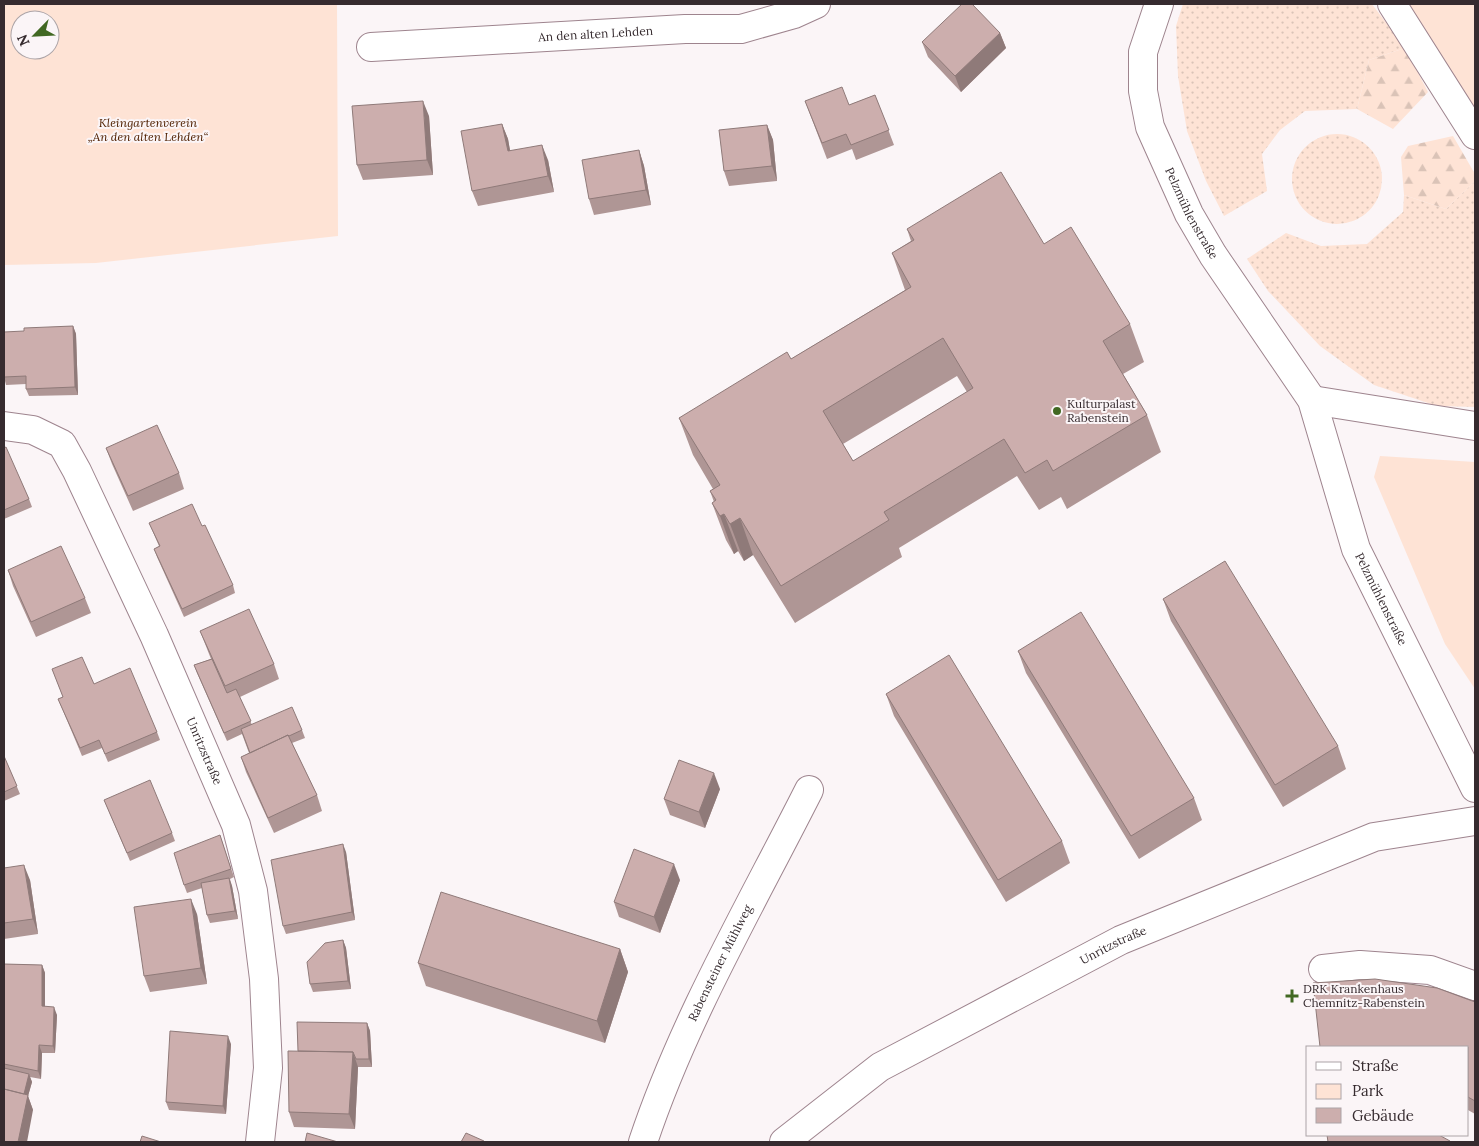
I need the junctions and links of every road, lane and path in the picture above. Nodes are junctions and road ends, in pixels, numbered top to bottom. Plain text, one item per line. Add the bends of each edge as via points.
1 (816, 4) edge
2 (1159, 4) edge
3 (1392, 4) edge
4 (371, 47) dead end
5 (1475, 136) edge
6 (1312, 400) junction
7 (4, 426) edge
8 (1475, 426) edge
9 (1475, 788) edge
10 (809, 790) dead end
11 (1475, 821) edge
12 (1323, 969) dead end
13 (1475, 986) edge
14 (260, 1142) edge
15 (643, 1142) edge
16 (784, 1142) edge

1 - 4 street, An den alten Lehden via 742,29 685,29
2 - 6 street, Pelzmühlenstraße via 1143,52 1143,91 1150,127 1198,230
3 - 5 street
6 - 8 street
6 - 9 street, Pelzmühlenstraße via 1356,549
7 - 14 street, Unritzstraße via 33,430 62,444 154,636 236,825 253,891 264,979 268,1068
10 - 15 street, Rabensteiner Mühlweg via 695,1015 660,1092
11 - 16 street, Unritzstraße via 1374,837 1121,940 880,1067
12 - 13 street via 1360,965 1430,970

